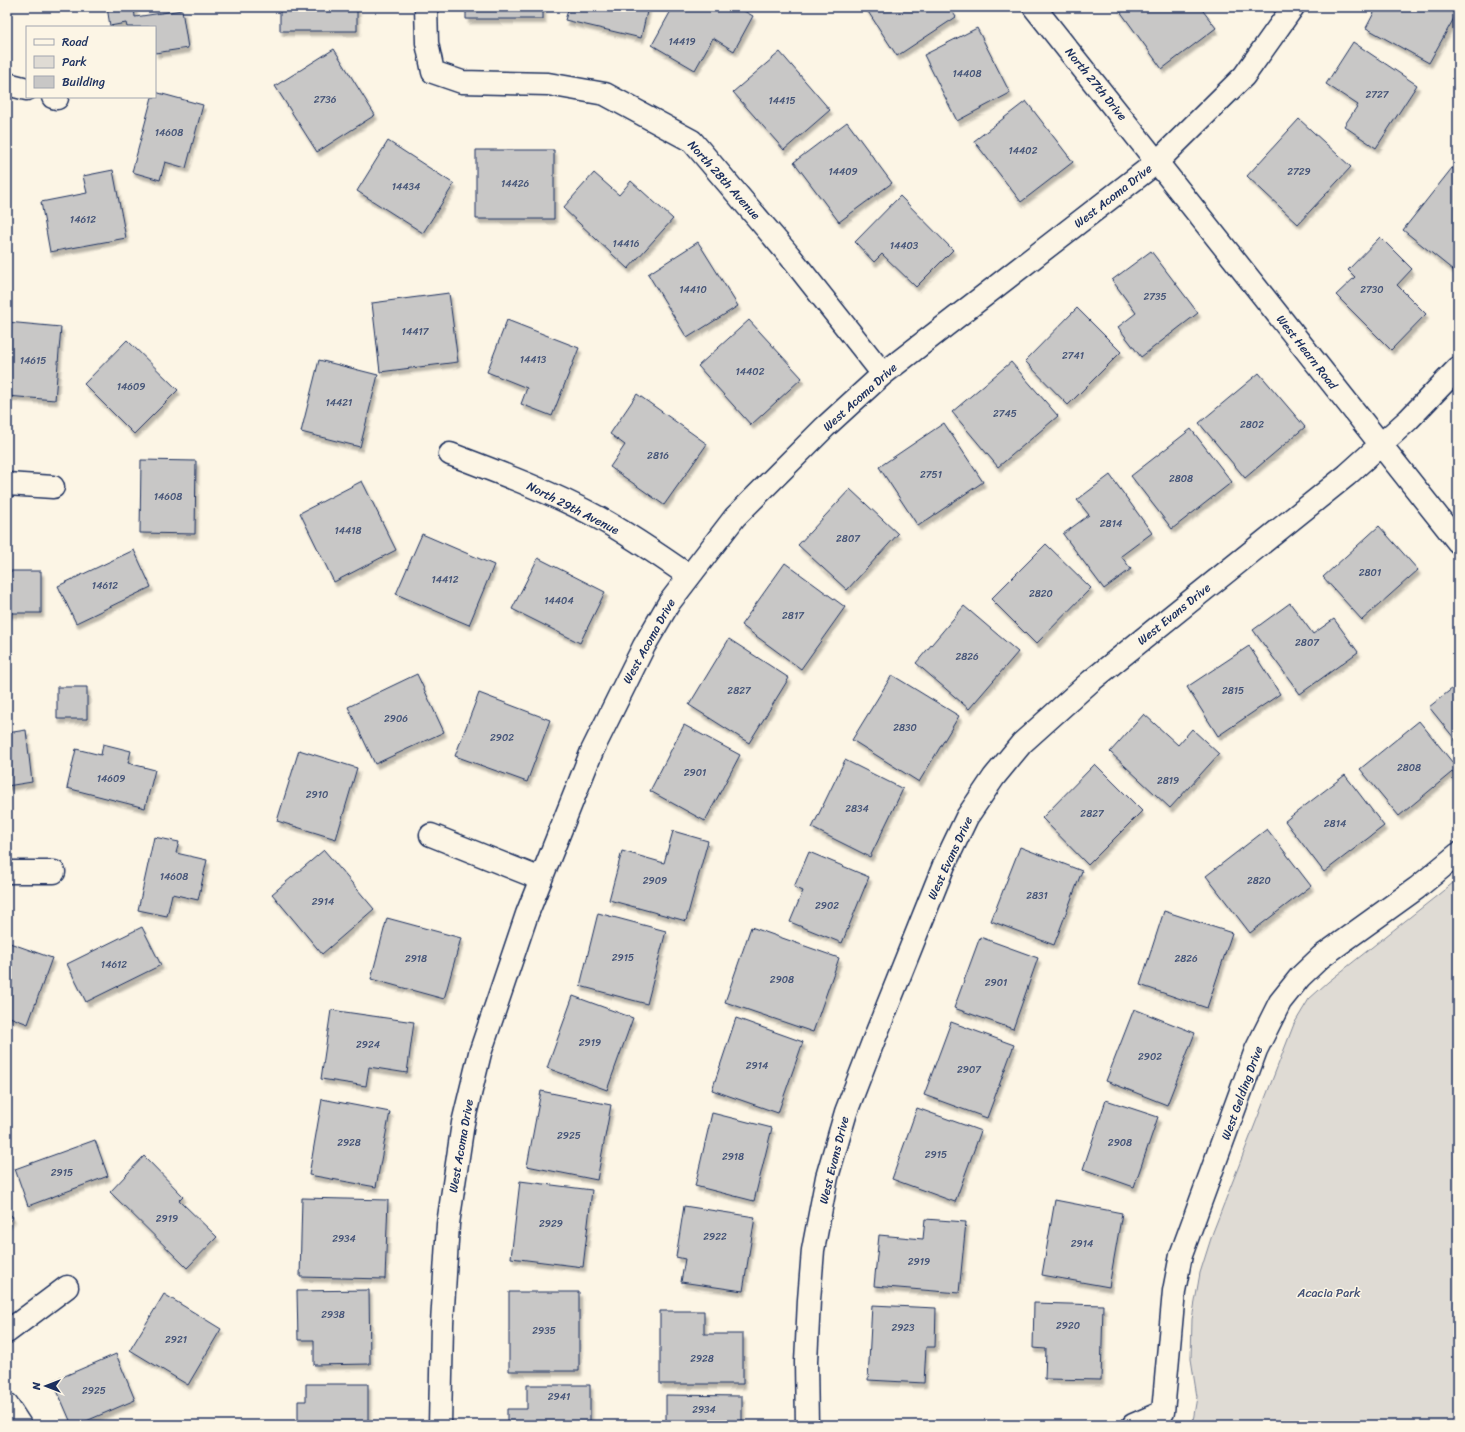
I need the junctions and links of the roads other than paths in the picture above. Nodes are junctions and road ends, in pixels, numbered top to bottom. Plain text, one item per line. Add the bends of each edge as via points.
1 (426, 7) edge
2 (1034, 7) edge
3 (1293, 7) edge
4 (7, 84) edge
5 (26, 90) edge
6 (1157, 162) junction
7 (1458, 368) edge
8 (883, 374) junction
9 (1380, 445) junction
10 (450, 454) dead end
11 (7, 484) edge
12 (53, 487) dead end
13 (1458, 542) edge
14 (688, 576) junction
15 (431, 835) dead end
16 (1458, 854) edge
17 (7, 872) edge
18 (54, 872) dead end
19 (541, 879) junction
20 (67, 1287) dead end
21 (7, 1332) edge
22 (7, 1405) edge
23 (20, 1425) edge
24 (440, 1425) edge
25 (807, 1425) edge
26 (1133, 1425) edge

1 - 8 street, North 28th Avenue via 426,43 433,72 462,82 548,84 605,94 692,141 790,255
2 - 6 street, North 27th Drive
3 - 6 street, West Acoma Drive via 1244,76
4 - 5 street
6 - 8 street, West Acoma Drive
6 - 9 street, West Hearn Road
7 - 9 street, West Evans Drive
8 - 14 street, West Acoma Drive via 734,516
9 - 13 street, West Hearn Road
9 - 25 street, West Evans Drive via 1347,475 1091,682 1022,743 994,777 967,817 944,865 873,1042 846,1112 827,1177 813,1250 806,1362
10 - 14 street, North 29th Avenue via 534,487 598,518 655,552
11 - 12 street
14 - 19 street, West Acoma Drive via 669,602 644,646 599,737
15 - 19 street
16 - 26 street, West Gelding Drive via 1417,888 1321,957 1300,976 1280,1002 1256,1050 1181,1255 1174,1291 1163,1412
17 - 18 street
19 - 24 street, West Acoma Drive via 480,1053 463,1123 448,1224 442,1324
20 - 21 street
22 - 23 street

